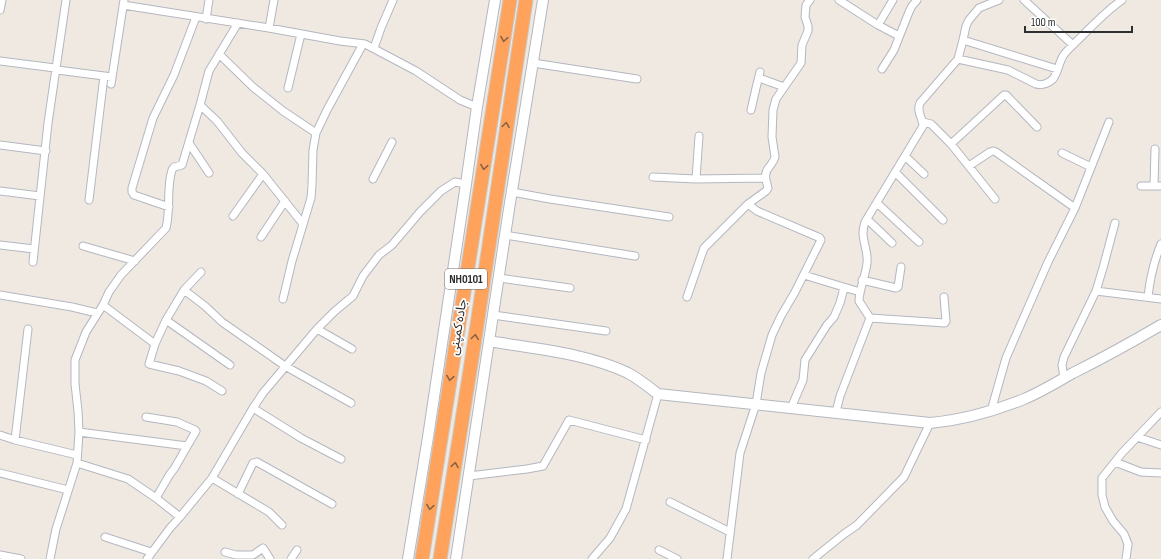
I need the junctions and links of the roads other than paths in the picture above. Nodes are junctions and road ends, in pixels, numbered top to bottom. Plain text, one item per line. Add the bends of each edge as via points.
1 (2, 0) edge
2 (66, 0) edge
3 (209, 0) edge
4 (274, 0) edge
5 (393, 0) edge
6 (495, 0) edge
7 (510, 0) edge
8 (526, 0) edge
9 (543, 0) edge
10 (810, 0) edge
11 (839, 0) edge
12 (893, 0) edge
13 (917, 0) edge
14 (999, 0) edge
15 (1024, 0) edge
16 (1122, 0) edge
17 (123, 3) edge
18 (0, 10) edge
19 (196, 17) junction
20 (206, 19) junction
21 (238, 23) junction
22 (878, 25) junction
23 (269, 28) junction
24 (301, 34) junction
25 (899, 36) junction
26 (963, 40) junction
27 (363, 44) junction
28 (1073, 45) junction
29 (374, 48) junction
30 (219, 54) junction
31 (958, 59) junction
32 (0, 61) edge
33 (533, 63) junction
34 (882, 69) dead end
35 (1057, 69) junction
36 (57, 70) junction
37 (104, 76) junction
38 (637, 79) dead end
39 (784, 87) junction
40 (288, 88) dead end
41 (200, 105) junction
42 (477, 107) junction
43 (751, 110) dead end
44 (923, 122) junction
45 (1109, 122) dead end
46 (1037, 127) dead end
47 (316, 133) junction
48 (699, 136) dead end
49 (392, 142) dead end
50 (189, 143) junction
51 (952, 144) junction
52 (0, 145) edge
53 (1155, 149) dead end
54 (46, 150) junction
55 (1062, 153) dead end
56 (905, 156) junction
57 (969, 166) junction
58 (1091, 167) junction
59 (895, 172) junction
60 (209, 173) dead end
61 (263, 174) junction
62 (924, 174) dead end
63 (653, 177) dead end
64 (765, 178) junction
65 (373, 179) dead end
66 (696, 179) junction
67 (466, 184) junction
68 (1141, 186) dead end
69 (1158, 186) edge
70 (0, 191) edge
71 (512, 192) junction
72 (40, 196) junction
73 (995, 199) dead end
74 (89, 200) dead end
75 (285, 201) junction
76 (877, 202) junction
77 (748, 204) junction
78 (169, 207) junction
79 (1075, 208) junction
80 (232, 216) dead end
81 (669, 217) dead end
82 (867, 219) junction
83 (943, 220) dead end
84 (1115, 223) dead end
85 (303, 224) junction
86 (505, 235) junction
87 (261, 237) dead end
88 (919, 242) dead end
89 (892, 243) dead end
90 (1161, 244) edge
91 (0, 245) edge
92 (83, 246) dead end
93 (34, 249) junction
94 (635, 256) dead end
95 (135, 261) junction
96 (33, 262) dead end
97 (901, 267) dead end
98 (201, 272) dead end
99 (804, 275) junction
100 (499, 278) junction
101 (862, 280) junction
102 (570, 288) dead end
103 (844, 288) junction
104 (184, 290) junction
105 (1096, 291) junction
106 (860, 292) junction
107 (0, 295) edge
108 (687, 297) dead end
109 (944, 297) dead end
110 (1148, 297) junction
111 (283, 299) dead end
112 (1161, 299) edge
113 (102, 305) junction
114 (97, 313) junction
115 (493, 315) junction
116 (870, 318) junction
117 (166, 320) junction
118 (1161, 325) edge
119 (28, 329) dead end
120 (317, 329) junction
121 (606, 331) dead end
122 (489, 341) junction
123 (155, 344) junction
124 (352, 349) dead end
125 (230, 365) dead end
126 (285, 366) junction
127 (1064, 378) junction
128 (222, 391) dead end
129 (658, 394) junction
130 (351, 403) dead end
131 (756, 404) junction
132 (253, 408) junction
133 (791, 408) junction
134 (991, 411) junction
135 (836, 412) junction
136 (1160, 415) edge
137 (146, 417) dead end
138 (930, 423) junction
139 (79, 432) junction
140 (0, 435) edge
141 (1137, 437) junction
142 (15, 440) junction
143 (646, 440) junction
144 (1161, 445) edge
145 (187, 446) junction
146 (77, 455) junction
147 (341, 459) dead end
148 (1115, 462) junction
149 (77, 463) junction
150 (0, 473) edge
151 (1161, 474) edge
152 (469, 476) junction
153 (212, 478) junction
154 (68, 490) junction
155 (238, 494) junction
156 (156, 498) junction
157 (670, 502) dead end
158 (332, 504) dead end
159 (180, 517) junction
160 (282, 525) dead end
161 (730, 532) junction
162 (105, 537) dead end
163 (297, 550) dead end
164 (659, 550) dead end
165 (151, 552) junction
166 (225, 552) dead end
167 (0, 555) edge
168 (21, 559) edge
169 (50, 559) edge
170 (147, 559) edge
171 (270, 559) edge
172 (291, 559) edge
173 (408, 559) edge
174 (422, 559) edge
175 (440, 559) edge
176 (456, 559) edge
177 (592, 559) edge
178 (677, 559) edge
179 (727, 559) edge
180 (813, 559) edge
181 (1126, 559) edge

1 - 18 street
2 - 36 street
3 - 20 street
4 - 23 street
5 - 29 street
6 - 42 street
7 -> 174 highway, جاده کمپنی / NH0101
175 -> 8 highway, جاده کمپنی / NH0101
9 - 33 street
10 - 39 street via 806,5 808,31 802,45 801,63
11 - 22 street
12 - 22 street
13 - 25 street
14 - 26 street via 979,8 966,26
15 - 28 street
16 - 28 street
17 - 19 street
17 - 37 street via 112,80
19 - 20 street
19 - 78 street via 174,75 153,118 132,188 134,195
20 - 21 street
21 - 23 street
21 - 30 street
22 - 25 street
23 - 24 street
24 - 27 street
24 - 40 street
25 - 34 street
26 - 31 street
26 - 35 street
27 - 29 street
27 - 47 street
28 - 35 street
29 - 42 street via 416,71 460,100
30 - 41 street via 209,71
30 - 47 street via 253,87
31 - 35 street via 1008,70 1039,85 1053,80
31 - 44 street via 920,103 918,110
32 - 36 street
33 - 38 street
33 - 71 street
36 - 37 street
36 - 54 street
37 - 74 street
39 - 43 street via 760,75
39 - 64 street via 776,99 773,110 772,137 775,158 766,170
41 - 50 street
41 - 61 street
42 - 67 street
44 - 51 street via 931,124
44 - 56 street
45 - 58 street
46 - 51 street via 1004,95
47 - 85 street via 311,198
48 - 66 street
49 - 65 street
50 - 60 street
50 - 78 street via 182,165 174,167 170,174
51 - 57 street
52 - 54 street
53 - 69 street
54 - 72 street
55 - 58 street
56 - 59 street
56 - 62 street
57 - 73 street
57 - 79 street via 990,152 996,152
58 - 79 street
59 - 76 street
59 - 83 street
61 - 75 street
61 - 80 street
63 - 66 street
64 - 66 street
64 - 77 street via 768,188
67 - 120 street via 455,182 420,212 362,276 353,296
67 - 173 street
68 - 69 street
70 - 72 street
71 - 81 street
71 - 86 street
72 - 93 street
75 - 85 street
75 - 87 street
76 - 82 street
76 - 88 street
77 - 99 street via 757,211 820,238
77 - 108 street via 704,248
78 - 95 street via 166,228
79 - 134 street via 1006,358
82 - 89 street
82 - 101 street via 862,229 867,263
84 - 105 street
85 - 111 street
86 - 94 street
86 - 100 street
90 - 110 street via 1150,279
91 - 93 street
92 - 95 street
93 - 96 street
95 - 113 street via 121,275
97 - 101 street via 896,288
98 - 104 street
99 - 103 street
99 - 131 street via 772,335 761,373
100 - 102 street
100 - 115 street
101 - 106 street
103 - 106 street
103 - 133 street via 834,317 826,325 805,360 802,380
104 - 117 street
104 - 126 street via 222,322
105 - 110 street
105 - 127 street via 1064,357
106 - 116 street via 860,304
107 - 114 street
109 - 116 street via 945,323
110 - 112 street
113 - 114 street
113 - 123 street
114 - 139 street via 75,360
115 - 121 street
115 - 122 street
116 - 135 street
117 - 123 street
117 - 125 street
118 - 127 street
119 - 142 street
120 - 124 street
120 - 126 street
122 - 129 street via 598,361 628,374
122 - 152 street
123 - 128 street via 149,364 179,371 206,381
126 - 130 street
126 - 132 street
127 - 134 street via 1025,399
129 - 131 street
129 - 143 street
131 - 133 street
131 - 161 street via 740,453
132 - 147 street
132 - 153 street
133 - 135 street
134 - 138 street
135 - 138 street
136 - 141 street
137 - 145 street via 176,422 195,430 196,433
138 - 180 street via 904,477 857,525
139 - 145 street
139 - 146 street
140 - 142 street
141 - 144 street
141 - 148 street
142 - 146 street
143 - 152 street via 569,420 543,466
143 - 177 street via 626,509 610,538
145 - 156 street
146 - 149 street
148 - 151 street via 1141,472
148 - 181 street via 1102,478 1102,495 1104,507 1124,534 1128,544
149 - 154 street
149 - 156 street via 128,479
150 - 154 street
152 - 176 street
153 - 155 street
153 - 159 street
154 - 169 street
155 - 158 street via 253,463 257,462
155 - 160 street via 269,512
156 - 159 street
157 - 161 street
159 - 165 street
161 - 179 street
162 - 165 street
163 - 172 street
164 - 178 street
165 - 170 street
166 - 171 street via 253,555 263,548
167 - 168 street

